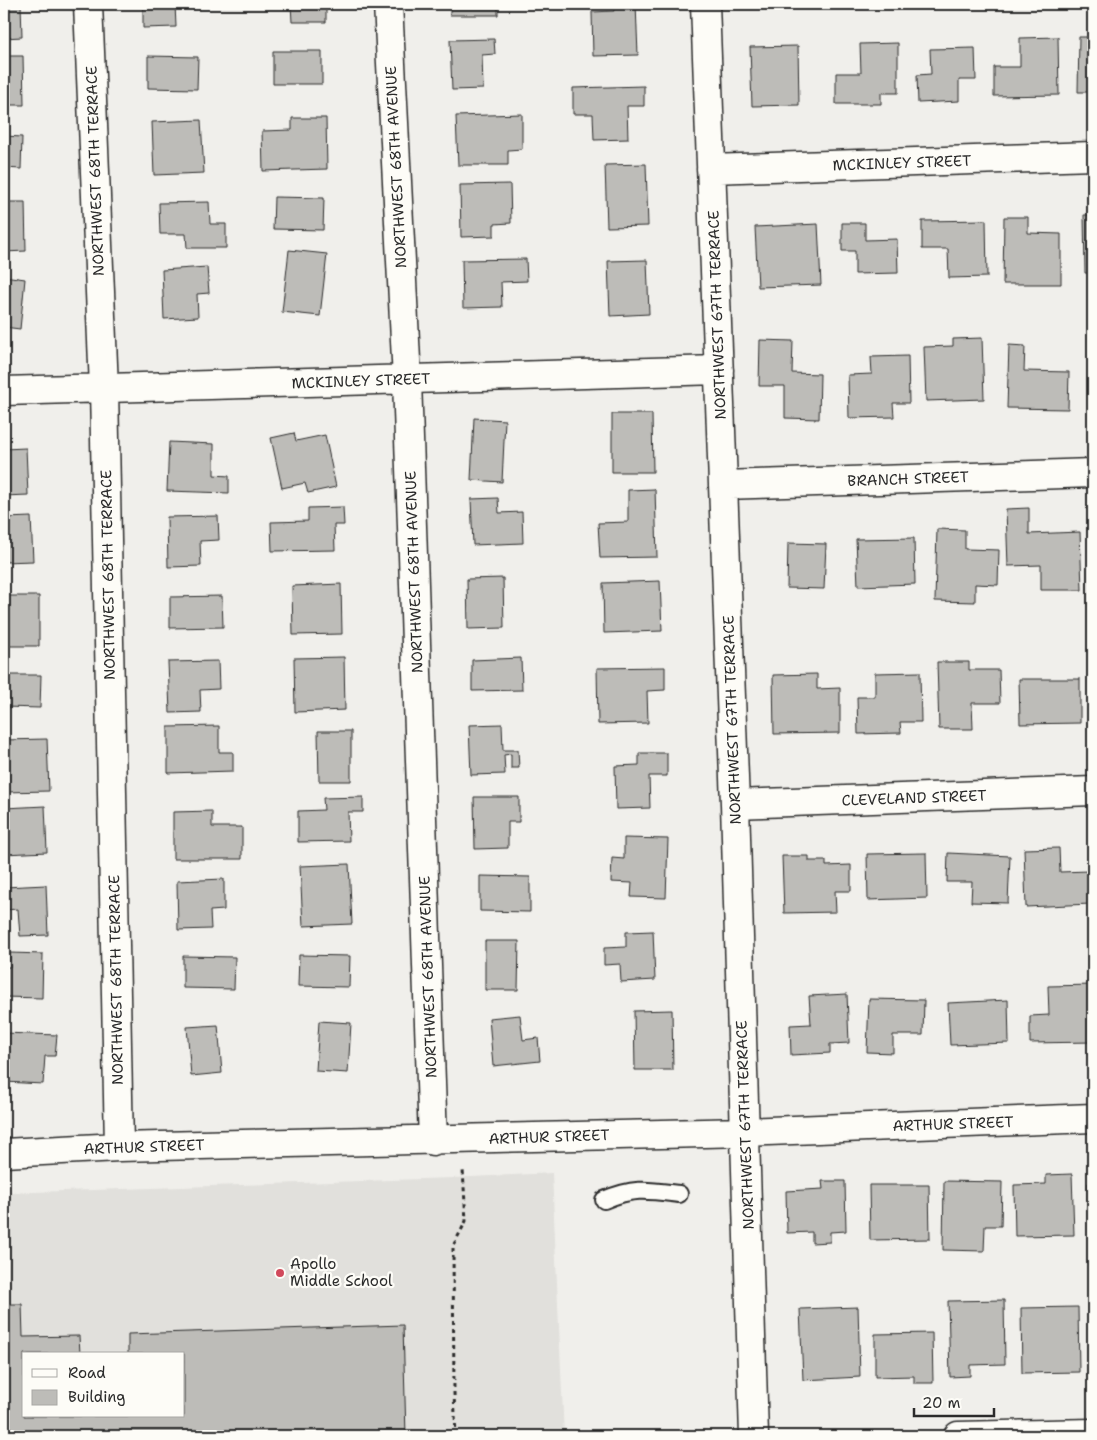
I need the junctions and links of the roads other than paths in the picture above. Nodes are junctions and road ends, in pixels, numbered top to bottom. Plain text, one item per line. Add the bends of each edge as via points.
1 (88, 4) edge
2 (388, 4) edge
3 (705, 4) edge
4 (1093, 156) edge
5 (711, 170) junction
6 (719, 370) junction
7 (408, 380) junction
8 (104, 388) junction
9 (4, 391) edge
10 (1093, 473) edge
11 (723, 485) junction
12 (1093, 791) edge
13 (735, 804) junction
14 (1093, 1118) edge
15 (746, 1132) junction
16 (433, 1140) junction
17 (119, 1147) junction
18 (4, 1153) edge
19 (679, 1194) dead end
20 (604, 1200) dead end
21 (1087, 1434) edge
22 (754, 1436) edge
23 (958, 1436) edge

1 - 8 street, NORTHWEST 68TH TERRACE
2 - 7 street, NORTHWEST 68TH AVENUE
3 - 5 street, NORTHWEST 67TH TERRACE
4 - 5 street, MCKINLEY STREET
5 - 6 street, NORTHWEST 67TH TERRACE
6 - 7 street, MCKINLEY STREET
6 - 11 street, NORTHWEST 67TH TERRACE
7 - 8 street, MCKINLEY STREET
7 - 16 street, NORTHWEST 68TH AVENUE
8 - 9 street, MCKINLEY STREET
8 - 17 street, NORTHWEST 68TH TERRACE
10 - 11 street, BRANCH STREET
11 - 13 street, NORTHWEST 67TH TERRACE
12 - 13 street, CLEVELAND STREET
13 - 15 street, NORTHWEST 67TH TERRACE
14 - 15 street, ARTHUR STREET
15 - 16 street, ARTHUR STREET
15 - 22 street, NORTHWEST 67TH TERRACE
16 - 17 street, ARTHUR STREET
17 - 18 street, ARTHUR STREET
19 - 20 lane via 644,1189
21 - 23 street

